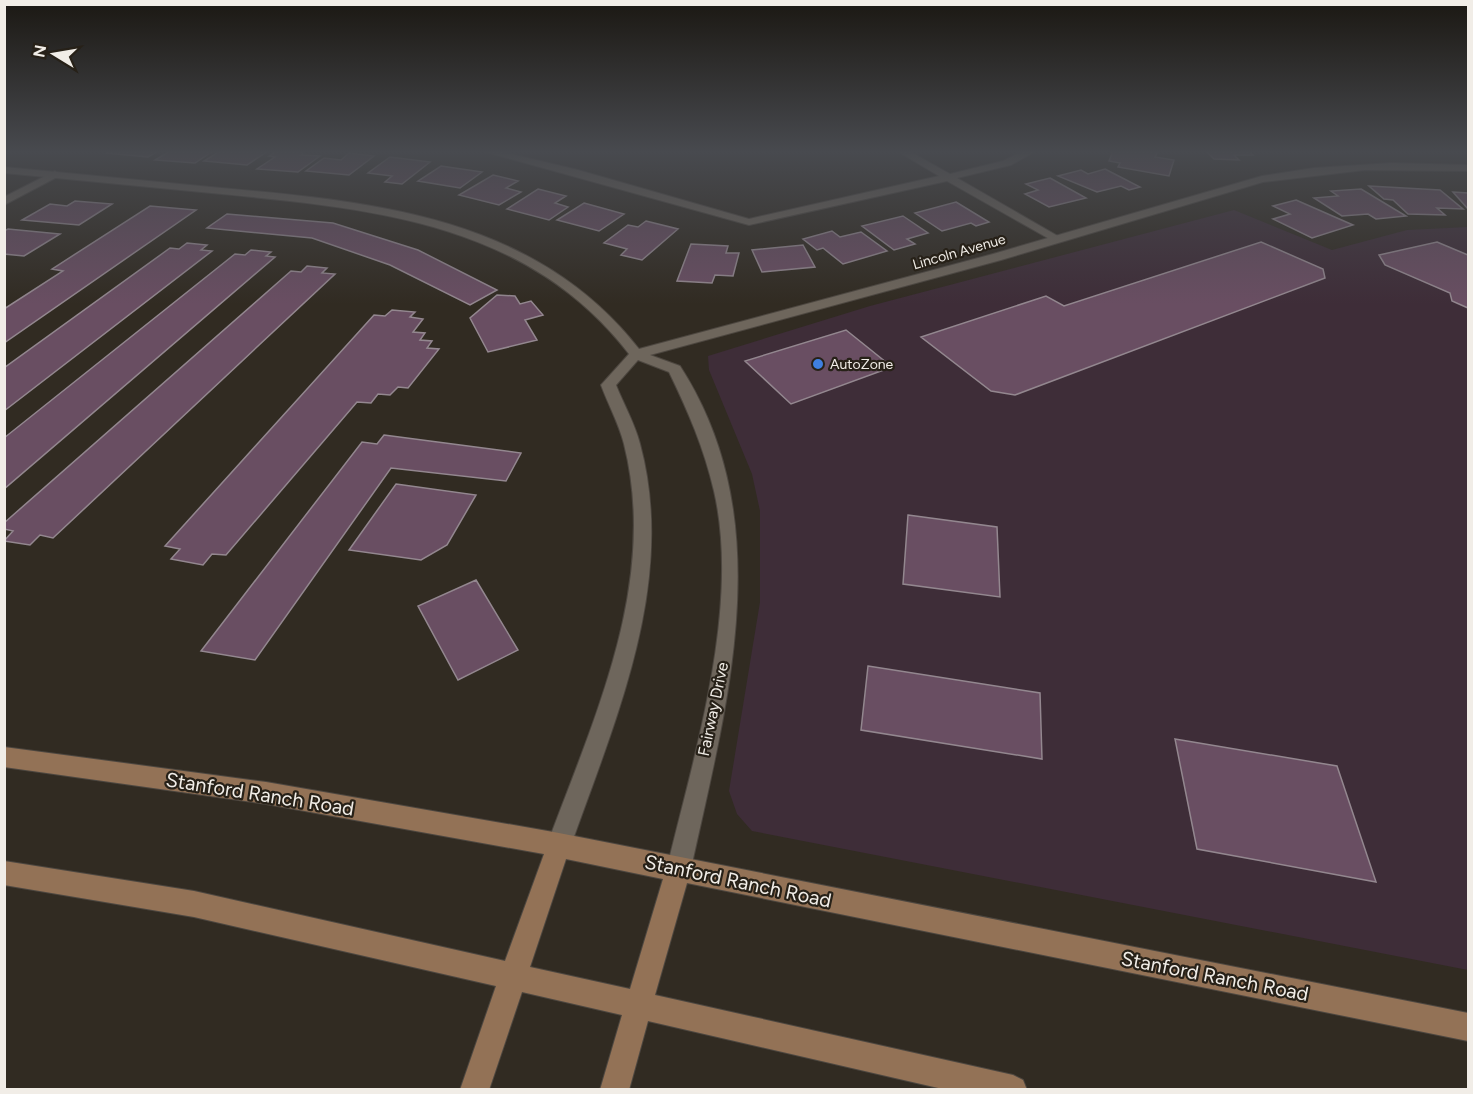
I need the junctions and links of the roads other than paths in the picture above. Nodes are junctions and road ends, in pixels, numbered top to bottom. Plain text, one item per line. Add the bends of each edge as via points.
1 (339, 202) edge
2 (681, 202) edge
3 (840, 202) edge
4 (992, 202) edge
5 (1181, 202) edge
6 (1057, 239) junction
7 (636, 354) junction
8 (4, 757) edge
9 (559, 845) junction
10 (678, 868) junction
11 (4, 873) edge
12 (513, 975) junction
13 (638, 1006) junction
14 (1468, 1027) edge
15 (474, 1089) edge
16 (614, 1089) edge
17 (1013, 1089) edge

1 - 7 street via 433,222 493,243 534,263 591,304
2 - 3 street via 749,222
4 - 6 street
5 - 6 street, Lincoln Avenue
6 - 7 street, Lincoln Avenue
7 - 9 street via 608,385 627,425 643,482 645,540 637,605 615,691
7 - 10 street, Fairway Drive via 675,369 684,385 717,465 729,533 731,593 722,670
8 - 9 main road, Stanford Ranch Road via 266,793
9 - 10 main road, Stanford Ranch Road
9 - 12 main road
10 - 13 main road, Fairway Drive
10 - 14 main road, Stanford Ranch Road
11 - 12 main road via 194,904
12 - 13 main road
12 - 15 main road
13 - 16 main road, Fairway Drive
13 - 17 main road

